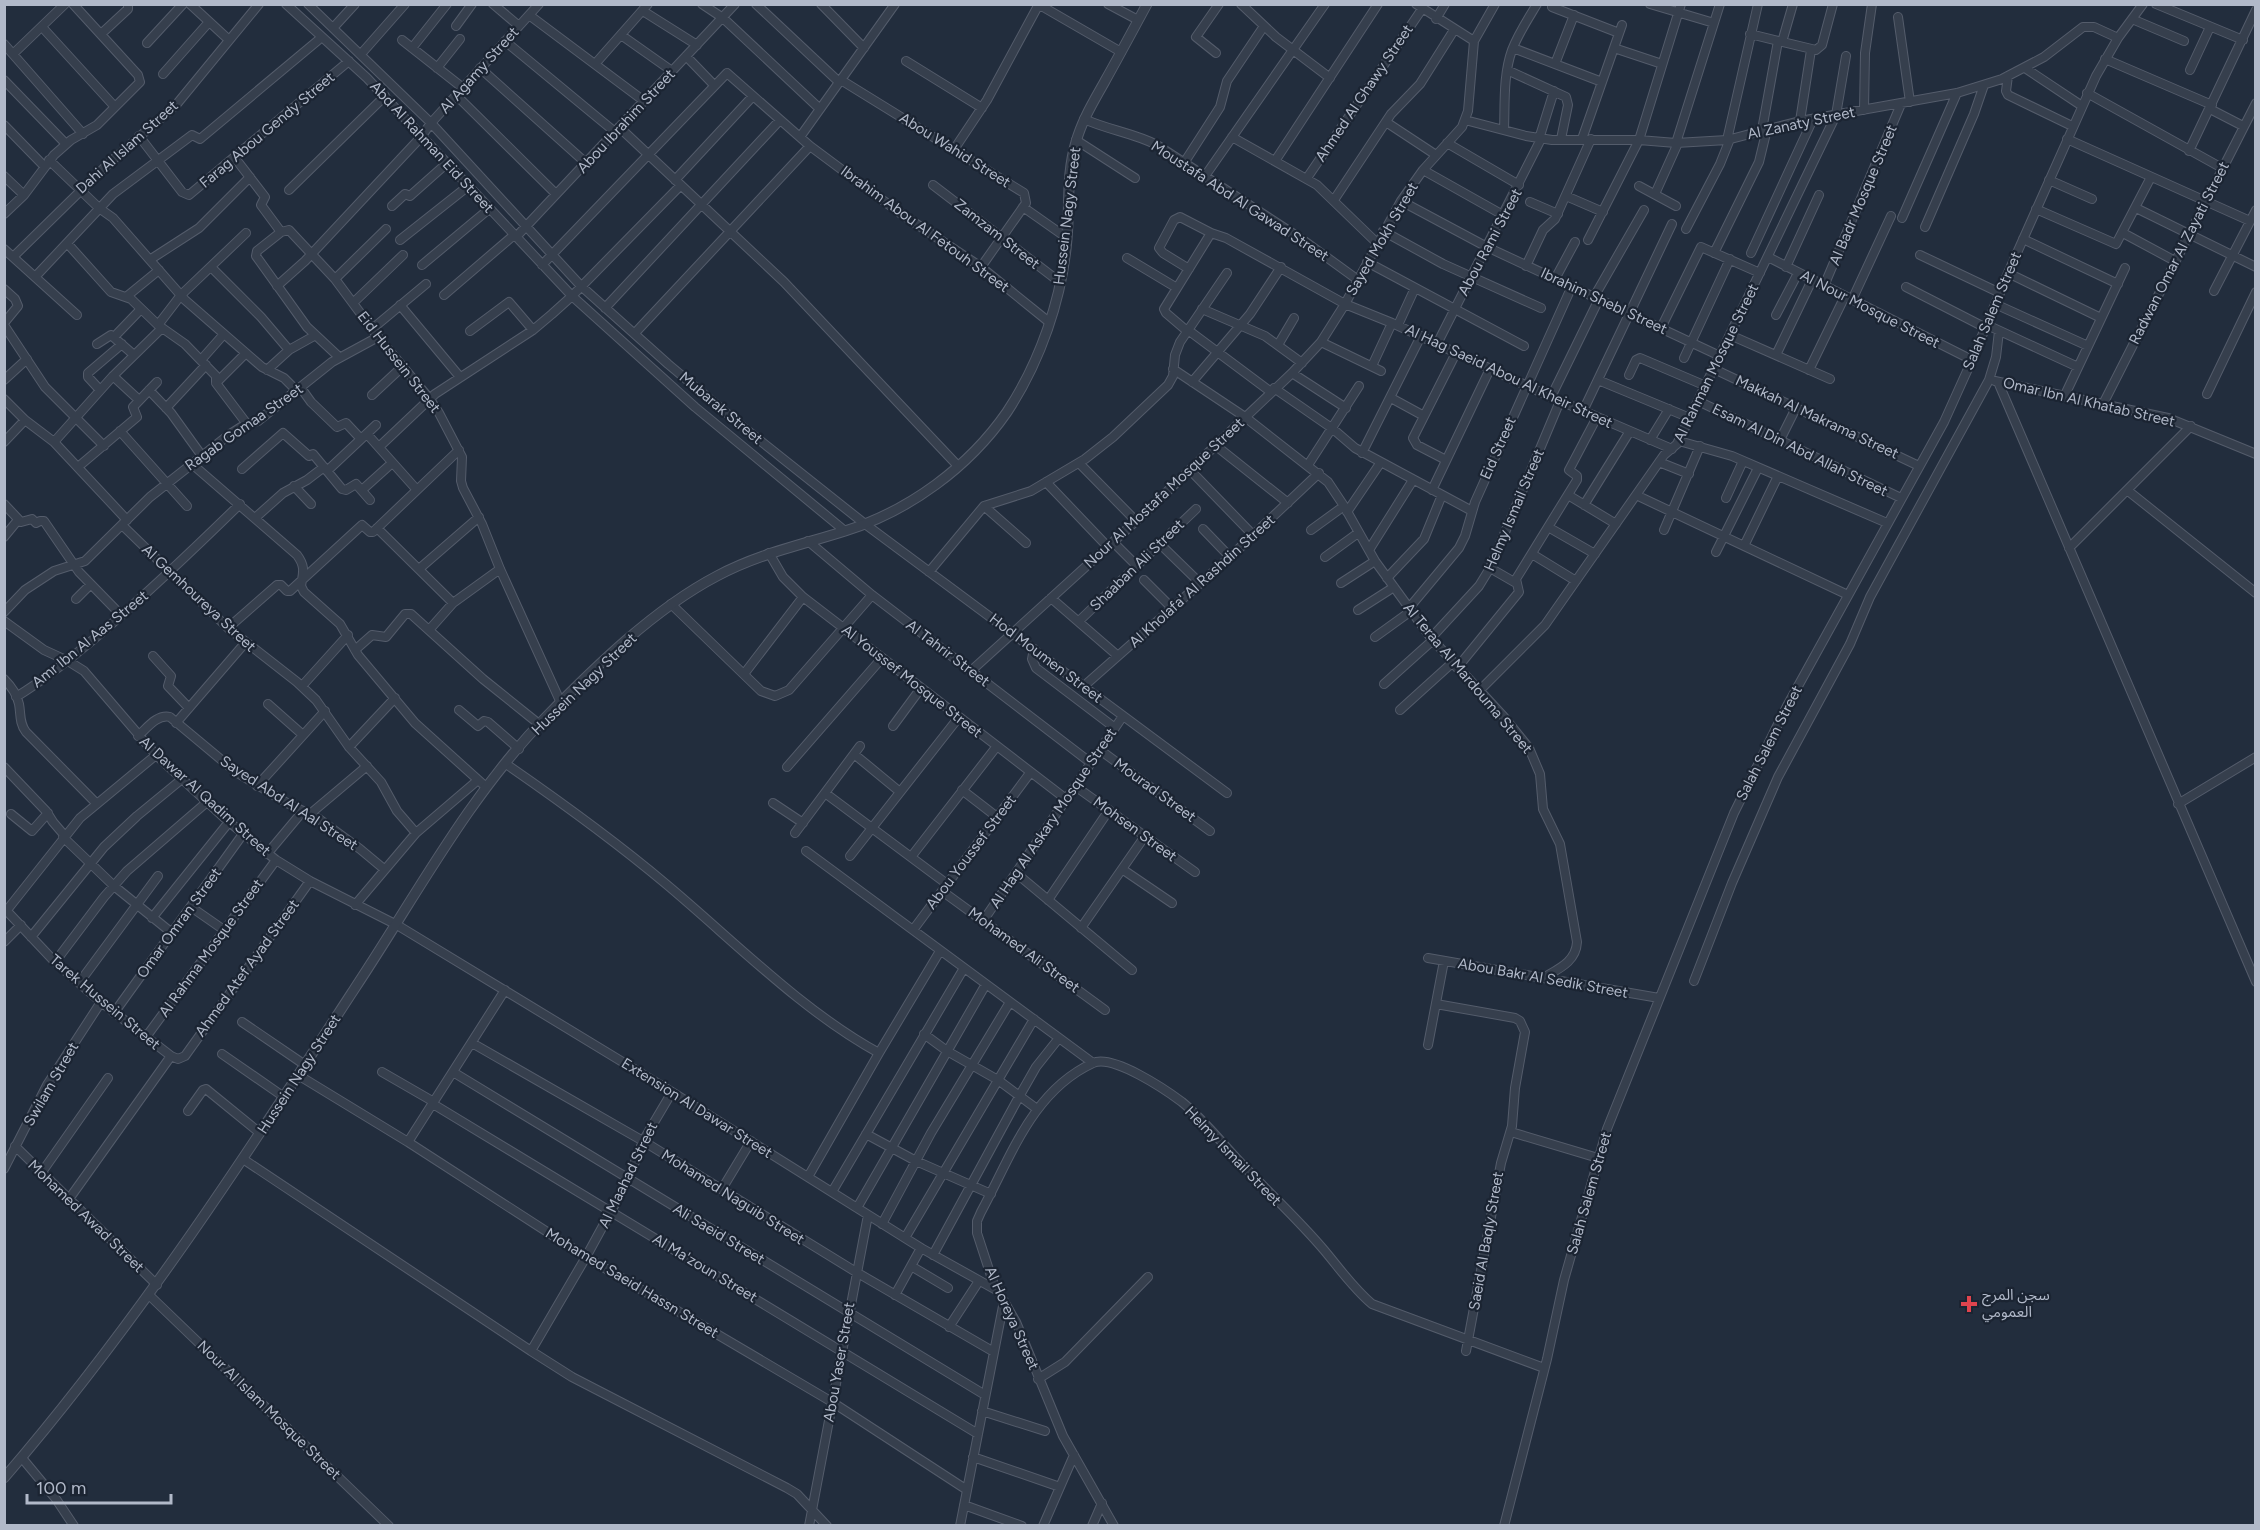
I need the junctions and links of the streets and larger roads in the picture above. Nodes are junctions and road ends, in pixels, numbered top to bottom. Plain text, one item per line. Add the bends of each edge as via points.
1 (65, 4) edge
2 (73, 4) edge
3 (128, 4) edge
4 (183, 4) edge
5 (190, 4) edge
6 (259, 4) edge
7 (286, 4) edge
8 (308, 4) edge
9 (354, 4) edge
10 (405, 4) edge
11 (447, 4) edge
12 (472, 4) edge
13 (493, 4) edge
14 (539, 4) edge
15 (702, 4) edge
16 (735, 4) edge
17 (756, 4) edge
18 (821, 4) edge
19 (895, 4) edge
20 (1108, 4) edge
21 (1147, 4) edge
22 (1219, 4) edge
23 (1241, 4) edge
24 (1325, 4) edge
25 (1378, 4) edge
26 (1445, 4) edge
27 (1495, 4) edge
28 (1537, 4) edge
29 (1650, 4) edge
30 (1681, 4) edge
31 (1720, 4) edge
32 (1758, 4) edge
33 (1793, 4) edge
34 (1833, 4) edge
35 (1872, 4) edge
36 (2156, 4) edge
37 (1039, 5) edge
38 (2141, 5) edge
39 (1419, 7) edge
40 (1552, 7) dead end
41 (645, 8) edge
42 (2256, 10) edge
43 (1678, 14) junction
44 (529, 15) junction
45 (1574, 15) junction
46 (1898, 17) dead end
47 (723, 18) junction
48 (1436, 19) junction
49 (2132, 19) junction
50 (1138, 20) junction
51 (209, 22) junction
52 (1714, 23) junction
53 (456, 26) dead end
54 (519, 26) junction
55 (1264, 26) junction
56 (42, 27) junction
57 (2210, 27) junction
58 (333, 28) junction
59 (1454, 30) junction
60 (101, 34) junction
61 (621, 34) junction
62 (1750, 34) junction
63 (322, 37) junction
64 (2118, 38) junction
65 (459, 39) dead end
66 (229, 40) junction
67 (402, 40) dead end
68 (2242, 40) junction
69 (505, 41) junction
70 (1474, 41) junction
71 (2184, 41) dead end
72 (1780, 42) junction
73 (147, 43) dead end
74 (4, 44) edge
75 (697, 45) junction
76 (412, 48) junction
77 (864, 48) junction
78 (1513, 48) junction
79 (1614, 48) junction
80 (1811, 50) junction
81 (1293, 51) junction
82 (1121, 52) junction
83 (1216, 53) dead end
84 (13, 54) junction
85 (361, 54) junction
86 (687, 56) junction
87 (1846, 56) dead end
88 (2105, 59) junction
89 (349, 61) junction
90 (906, 61) dead end
91 (595, 64) junction
92 (1555, 64) junction
93 (1662, 64) junction
94 (437, 68) junction
95 (480, 68) junction
96 (2025, 68) junction
97 (2190, 69) dead end
98 (1508, 70) junction
99 (672, 71) junction
100 (163, 74) dead end
101 (2008, 76) junction
102 (1330, 78) junction
103 (4, 80) edge
104 (840, 81) junction
105 (1602, 82) junction
106 (714, 85) junction
107 (1984, 85) junction
108 (463, 87) junction
109 (1554, 92) junction
110 (1957, 93) junction
111 (2088, 93) junction
112 (456, 95) junction
113 (385, 96) junction
114 (753, 96) junction
115 (644, 101) junction
116 (1906, 103) junction
117 (2082, 106) junction
118 (115, 107) junction
119 (2211, 107) junction
120 (2254, 107) edge
121 (982, 108) junction
122 (820, 109) junction
123 (1864, 110) junction
124 (1836, 115) junction
125 (1084, 119) junction
126 (1813, 119) junction
127 (780, 120) junction
128 (1466, 120) junction
129 (1800, 121) junction
130 (1386, 122) junction
131 (431, 123) junction
132 (4, 125) edge
133 (2072, 126) junction
134 (2243, 126) junction
135 (1764, 129) junction
136 (617, 130) junction
137 (1504, 130) junction
138 (83, 134) junction
139 (139, 136) junction
140 (421, 137) junction
141 (800, 137) junction
142 (1232, 137) junction
143 (1540, 139) junction
144 (1561, 139) junction
145 (1587, 139) junction
146 (1729, 139) junction
147 (2067, 139) junction
148 (1076, 140) junction
149 (1639, 140) junction
150 (1447, 143) junction
151 (1677, 143) junction
152 (66, 144) junction
153 (810, 146) junction
154 (955, 148) junction
155 (2189, 151) junction
156 (648, 154) junction
157 (1436, 155) junction
158 (235, 158) junction
159 (157, 160) junction
160 (1275, 160) junction
161 (586, 163) junction
162 (1184, 163) junction
163 (47, 164) junction
164 (446, 164) junction
165 (2222, 168) junction
166 (1423, 170) junction
167 (4, 176) edge
168 (1205, 176) junction
169 (250, 177) junction
170 (2151, 177) junction
171 (1135, 178) dead end
172 (1307, 178) junction
173 (2049, 180) junction
174 (678, 183) junction
175 (933, 185) dead end
176 (1520, 185) junction
177 (1639, 186) dead end
178 (467, 187) junction
179 (80, 190) junction
180 (289, 190) dead end
181 (556, 194) junction
182 (1655, 194) junction
183 (24, 195) junction
184 (1819, 195) dead end
185 (1566, 196) junction
186 (2092, 199) dead end
187 (1334, 200) junction
188 (1401, 201) junction
189 (2205, 201) junction
190 (1530, 202) dead end
191 (392, 206) dead end
192 (702, 206) junction
193 (1676, 206) dead end
194 (1023, 207) junction
195 (99, 208) junction
196 (2136, 208) junction
197 (489, 209) junction
198 (2036, 209) junction
199 (1644, 210) dead end
200 (2256, 210) edge
201 (1602, 212) junction
202 (4, 214) edge
203 (1558, 214) junction
204 (1503, 215) junction
205 (1891, 216) dead end
206 (1902, 218) dead end
207 (2250, 221) junction
208 (1672, 224) dead end
209 (1925, 227) dead end
210 (525, 228) junction
211 (386, 229) dead end
212 (1686, 229) dead end
213 (1383, 231) junction
214 (281, 232) junction
215 (731, 232) junction
216 (246, 233) dead end
217 (1211, 233) junction
218 (2123, 233) junction
219 (2189, 234) junction
220 (515, 236) junction
221 (1001, 237) junction
222 (1067, 238) junction
223 (2023, 239) junction
224 (400, 240) dead end
225 (1588, 240) dead end
226 (1575, 242) dead end
227 (67, 243) junction
228 (1377, 243) junction
229 (1487, 247) junction
230 (4, 249) edge
231 (1714, 252) junction
232 (312, 253) junction
233 (1751, 253) dead end
234 (404, 255) dead end
235 (1920, 255) dead end
236 (2232, 255) junction
237 (551, 256) junction
238 (13, 257) junction
239 (1768, 257) junction
240 (1127, 258) dead end
241 (151, 259) junction
242 (1730, 260) junction
243 (2175, 261) junction
244 (1367, 262) junction
245 (422, 265) dead end
246 (542, 265) junction
247 (1526, 266) junction
248 (211, 267) junction
249 (981, 267) junction
250 (1281, 267) junction
251 (1786, 267) junction
252 (2256, 267) edge
253 (2125, 268) dead end
254 (1189, 269) junction
255 (159, 270) junction
256 (1227, 273) dead end
257 (1760, 273) junction
258 (1798, 273) junction
259 (2008, 273) junction
260 (35, 277) junction
261 (1472, 277) junction
262 (335, 279) junction
263 (1555, 279) junction
264 (1358, 280) junction
265 (1812, 280) junction
266 (1061, 283) junction
267 (426, 284) dead end
268 (2118, 284) junction
269 (277, 286) junction
270 (581, 286) junction
271 (1572, 286) junction
272 (1824, 286) junction
273 (1906, 287) dead end
274 (1177, 288) junction
275 (1415, 288) junction
276 (4, 289) edge
277 (2214, 291) dead end
278 (2256, 292) edge
279 (2000, 293) junction
280 (444, 295) dead end
281 (181, 296) junction
282 (572, 296) junction
283 (126, 297) junction
284 (1596, 298) junction
285 (1848, 298) junction
286 (353, 303) junction
287 (1345, 304) junction
288 (1995, 304) junction
289 (400, 305) junction
290 (605, 308) junction
291 (1541, 308) dead end
292 (141, 309) junction
293 (1202, 309) junction
294 (1455, 309) junction
295 (1629, 314) junction
296 (77, 315) dead end
297 (1776, 315) dead end
298 (1294, 318) dead end
299 (2101, 318) junction
300 (1049, 322) junction
301 (4, 324) edge
302 (1395, 324) junction
303 (160, 326) junction
304 (1241, 326) junction
305 (1987, 326) junction
306 (1661, 328) junction
307 (372, 329) junction
308 (533, 330) junction
309 (1188, 330) junction
310 (470, 331) dead end
311 (2000, 331) junction
312 (635, 333) junction
313 (224, 334) junction
314 (1730, 334) junction
315 (314, 336) junction
316 (1421, 336) junction
317 (114, 337) junction
318 (378, 337) junction
319 (1321, 342) junction
320 (1692, 342) junction
321 (97, 344) dead end
322 (122, 344) junction
323 (1437, 344) junction
324 (1278, 345) junction
325 (1524, 346) dead end
326 (2088, 346) junction
327 (289, 350) junction
328 (1218, 352) junction
329 (246, 353) junction
330 (1456, 353) junction
331 (134, 355) junction
332 (1776, 355) junction
333 (1720, 356) junction
334 (339, 357) junction
335 (1684, 358) dead end
336 (27, 359) junction
337 (1972, 360) junction
338 (203, 363) junction
339 (1302, 363) junction
340 (1372, 366) junction
341 (402, 367) junction
342 (2078, 367) junction
343 (1173, 369) junction
344 (1490, 369) junction
345 (1714, 369) junction
346 (267, 370) junction
347 (1809, 370) junction
348 (1381, 371) dead end
349 (1292, 373) junction
350 (1629, 375) dead end
351 (113, 376) junction
352 (460, 377) junction
353 (4, 380) edge
354 (1598, 380) junction
355 (1830, 380) dead end
356 (1989, 380) junction
357 (157, 382) dead end
358 (216, 382) junction
359 (1192, 382) junction
360 (1998, 382) junction
361 (1359, 386) dead end
362 (1526, 386) junction
363 (1706, 386) junction
364 (100, 390) junction
365 (149, 390) junction
366 (299, 390) junction
367 (1273, 390) junction
368 (2207, 394) dead end
369 (372, 395) dead end
370 (1551, 397) junction
371 (2064, 397) junction
372 (429, 398) junction
373 (1390, 398) junction
374 (4, 399) edge
375 (139, 400) junction
376 (1560, 401) junction
377 (1698, 401) junction
378 (2103, 404) junction
379 (717, 406) junction
380 (166, 408) junction
381 (1346, 408) junction
382 (1796, 408) junction
383 (1668, 409) junction
384 (1583, 411) junction
385 (1424, 416) junction
386 (1245, 417) junction
387 (1597, 417) junction
388 (707, 418) junction
389 (1690, 418) junction
390 (76, 419) junction
391 (25, 420) junction
392 (247, 424) junction
393 (376, 425) dead end
394 (2191, 426) junction
395 (1333, 429) junction
396 (120, 431) junction
397 (1630, 431) junction
398 (364, 436) junction
399 (1650, 440) junction
400 (1780, 440) junction
401 (1679, 441) junction
402 (4, 442) edge
403 (54, 442) junction
404 (104, 446) junction
405 (1215, 446) junction
406 (1700, 446) junction
407 (379, 447) junction
408 (1672, 449) junction
409 (459, 450) junction
410 (1362, 453) junction
411 (2255, 454) edge
412 (202, 456) junction
413 (1446, 460) junction
414 (1743, 461) junction
415 (1381, 462) junction
416 (1659, 462) junction
417 (392, 463) junction
418 (192, 464) junction
419 (1079, 464) junction
420 (1308, 465) junction
421 (958, 466) junction
422 (1919, 466) junction
423 (78, 467) junction
424 (1758, 468) junction
425 (242, 469) dead end
426 (325, 469) junction
427 (1190, 470) junction
428 (1318, 473) junction
429 (1689, 474) junction
430 (1778, 476) junction
431 (1413, 480) junction
432 (1046, 482) junction
433 (167, 483) junction
434 (294, 486) junction
435 (362, 490) junction
436 (417, 490) junction
437 (1432, 490) junction
438 (2127, 490) junction
439 (1442, 495) junction
440 (1568, 495) junction
441 (1636, 495) junction
442 (1726, 498) dead end
443 (1901, 498) junction
444 (370, 500) dead end
445 (1288, 502) junction
446 (4, 504) edge
447 (240, 504) junction
448 (311, 504) dead end
449 (1584, 505) junction
450 (187, 506) dead end
451 (984, 506) junction
452 (1196, 509) dead end
453 (1345, 509) junction
454 (1472, 511) junction
455 (1672, 513) junction
456 (479, 517) junction
457 (255, 518) junction
458 (18, 520) junction
459 (1136, 521) junction
460 (124, 522) junction
461 (1887, 523) junction
462 (865, 524) junction
463 (1616, 524) junction
464 (1548, 527) junction
465 (378, 528) junction
466 (1203, 529) dead end
467 (1311, 530) dead end
468 (1664, 530) dead end
469 (845, 531) junction
470 (1358, 533) junction
471 (1253, 535) junction
472 (4, 537) edge
473 (1723, 537) junction
474 (808, 541) junction
475 (1026, 543) dead end
476 (1111, 544) junction
477 (1160, 544) junction
478 (1744, 546) junction
479 (2069, 548) junction
480 (1369, 550) junction
481 (1716, 552) dead end
482 (769, 553) junction
483 (1532, 554) junction
484 (1595, 554) junction
485 (1230, 557) junction
486 (1325, 557) dead end
487 (1375, 561) junction
488 (72, 564) junction
489 (1137, 566) junction
490 (1491, 567) junction
491 (420, 569) junction
492 (500, 569) junction
493 (171, 572) junction
494 (929, 572) junction
495 (1387, 578) junction
496 (302, 579) junction
497 (1144, 580) dead end
498 (1576, 581) junction
499 (1200, 583) junction
500 (1341, 583) dead end
501 (1516, 583) junction
502 (90, 585) junction
503 (1394, 587) junction
504 (2256, 592) edge
505 (872, 595) junction
506 (1848, 595) junction
507 (803, 597) junction
508 (1052, 598) junction
509 (76, 599) dead end
510 (453, 603) junction
511 (671, 604) junction
512 (1172, 608) junction
513 (1410, 609) junction
514 (1358, 610) dead end
515 (4, 612) edge
516 (121, 615) junction
517 (1079, 621) junction
518 (5, 622) edge
519 (228, 628) junction
520 (843, 628) junction
521 (429, 630) junction
522 (1012, 633) junction
523 (348, 635) junction
524 (1375, 637) dead end
525 (1432, 639) junction
526 (245, 643) junction
527 (1034, 649) junction
528 (355, 650) junction
529 (153, 656) dead end
530 (1118, 656) junction
531 (882, 658) junction
532 (68, 661) junction
533 (1454, 665) junction
534 (972, 670) junction
535 (744, 674) junction
536 (4, 679) edge
537 (1384, 684) dead end
538 (302, 686) junction
539 (1084, 686) junction
540 (921, 688) junction
541 (1479, 691) junction
542 (16, 697) junction
543 (395, 698) junction
544 (561, 703) junction
545 (268, 704) dead end
546 (189, 708) junction
547 (459, 710) dead end
548 (1400, 710) dead end
549 (325, 711) junction
550 (1123, 716) junction
551 (959, 717) junction
552 (176, 723) junction
553 (539, 724) junction
554 (893, 726) dead end
555 (1114, 728) junction
556 (303, 735) junction
557 (138, 736) junction
558 (860, 746) dead end
559 (996, 746) junction
560 (349, 747) junction
561 (519, 749) junction
562 (1100, 750) junction
563 (854, 754) junction
564 (156, 755) junction
565 (2256, 757) edge
566 (1091, 763) junction
567 (506, 764) junction
568 (367, 766) junction
569 (4, 767) edge
570 (787, 767) dead end
571 (1030, 773) junction
572 (182, 779) junction
573 (478, 780) junction
574 (257, 786) junction
575 (1075, 786) junction
576 (486, 787) junction
577 (962, 790) junction
578 (900, 792) junction
579 (825, 793) junction
580 (1227, 793) dead end
581 (1066, 799) junction
582 (207, 802) junction
583 (96, 803) junction
584 (773, 803) dead end
585 (2178, 804) junction
586 (1109, 810) junction
587 (306, 812) junction
588 (48, 813) junction
589 (11, 814) dead end
590 (997, 817) junction
591 (229, 822) junction
592 (802, 823) junction
593 (872, 828) junction
594 (1210, 831) dead end
595 (416, 833) junction
596 (795, 833) dead end
597 (243, 834) junction
598 (64, 836) junction
599 (1145, 836) junction
600 (806, 851) dead end
601 (267, 854) junction
602 (850, 856) dead end
603 (911, 857) junction
604 (276, 860) junction
605 (90, 864) junction
606 (384, 869) junction
607 (1122, 869) junction
608 (1195, 872) dead end
609 (1016, 873) junction
610 (158, 876) dead end
611 (310, 881) junction
612 (114, 886) junction
613 (944, 887) junction
614 (1048, 900) junction
615 (1172, 903) dead end
616 (136, 905) junction
617 (356, 905) junction
618 (191, 907) junction
619 (6, 909) edge
620 (152, 918) junction
621 (983, 921) junction
622 (21, 925) junction
623 (397, 925) junction
624 (1081, 928) junction
625 (224, 930) junction
626 (913, 930) junction
627 (172, 933) junction
628 (32, 938) junction
629 (4, 942) edge
630 (940, 951) junction
631 (1428, 958) dead end
632 (1444, 961) junction
633 (55, 962) junction
634 (964, 968) junction
635 (1132, 970) dead end
636 (1543, 978) junction
637 (1694, 981) dead end
638 (2256, 982) edge
639 (79, 983) junction
640 (986, 984) junction
641 (505, 990) junction
642 (1659, 998) junction
643 (101, 1002) junction
644 (1010, 1002) junction
645 (1436, 1004) junction
646 (1105, 1010) dead end
647 (114, 1013) junction
648 (1034, 1019) junction
649 (242, 1022) dead end
650 (924, 1034) junction
651 (146, 1037) junction
652 (1059, 1038) junction
653 (472, 1043) junction
654 (1428, 1045) dead end
655 (947, 1051) junction
656 (879, 1053) junction
657 (222, 1054) dead end
658 (171, 1056) junction
659 (185, 1056) joint
660 (1093, 1063) junction
661 (305, 1065) junction
662 (972, 1066) junction
663 (382, 1072) dead end
664 (453, 1072) junction
665 (298, 1075) junction
666 (108, 1078) dead end
667 (998, 1080) junction
668 (672, 1092) junction
669 (1020, 1095) junction
670 (284, 1098) junction
671 (433, 1103) junction
672 (1037, 1109) junction
673 (188, 1112) dead end
674 (1511, 1132) junction
675 (260, 1133) junction
676 (866, 1134) junction
677 (643, 1141) junction
678 (751, 1141) junction
679 (408, 1142) junction
680 (15, 1146) junction
681 (891, 1148) junction
682 (1599, 1158) junction
683 (243, 1159) junction
684 (916, 1161) junction
685 (4, 1169) edge
686 (42, 1172) junction
687 (943, 1173) junction
688 (808, 1177) junction
689 (628, 1179) junction
690 (970, 1185) junction
691 (722, 1189) junction
692 (832, 1192) junction
693 (991, 1194) junction
694 (69, 1199) junction
695 (857, 1208) junction
696 (611, 1212) junction
697 (868, 1215) junction
698 (882, 1224) junction
699 (905, 1238) junction
700 (921, 1248) junction
701 (933, 1255) junction
702 (586, 1257) junction
703 (911, 1266) junction
704 (856, 1272) junction
705 (1148, 1277) dead end
706 (979, 1281) junction
707 (157, 1285) junction
708 (948, 1288) dead end
709 (998, 1291) junction
710 (149, 1295) junction
711 (895, 1295) junction
712 (1004, 1301) junction
713 (848, 1312) junction
714 (950, 1327) junction
715 (1469, 1340) junction
716 (841, 1350) junction
717 (531, 1351) junction
718 (1466, 1351) dead end
719 (994, 1352) junction
720 (1545, 1368) junction
721 (1038, 1379) junction
722 (985, 1395) junction
723 (832, 1402) junction
724 (982, 1411) junction
725 (1044, 1431) dead end
726 (978, 1434) junction
727 (1074, 1455) junction
728 (973, 1457) junction
729 (22, 1458) junction
730 (4, 1478) edge
731 (1060, 1487) junction
732 (967, 1490) junction
733 (1102, 1503) junction
734 (964, 1505) junction
735 (813, 1509) junction
736 (74, 1526) edge
737 (389, 1526) edge
738 (809, 1526) edge
739 (827, 1526) edge
740 (960, 1526) edge
741 (1022, 1526) edge
742 (1042, 1526) edge
743 (1092, 1526) edge
744 (1114, 1526) edge
745 (1504, 1526) edge

1 - 56 street
2 - 60 street
3 - 60 street via 128,9
4 - 73 street
5 - 51 street
6 - 66 street, Dahi Al Islam Street
7 - 63 street, Abd Al Rahman Eid Street
8 - 58 street, Abd Al Rahman Eid Street
9 - 58 street
10 - 85 street
11 - 76 street
12 - 53 street
13 - 54 street
14 - 44 street, Al Agamy Street
15 - 47 street
16 - 47 street, Abou Ibrahim Street
17 - 104 street, Abou Wahid Street
18 - 77 street
19 - 77 street
20 - 50 street
21 - 50 street, Hussein Nagy Street
22 - 83 street via 1196,37
23 - 55 street
24 - 81 street
25 - 102 street
26 - 48 street
27 - 70 street
28 - 78 street
29 - 43 street
30 - 43 street
31 - 52 street
32 - 62 street
33 - 72 street
34 - 80 street via 1822,45
35 - 123 street via 1865,53
36 - 57 street
37 - 82 street
37 - 121 street
38 - 49 street, Salah Salem Street
39 - 48 street
39 - 172 street, Ahmed Al Ghawy Street
40 - 45 street
41 - 61 street
41 - 75 street
42 - 68 street
43 - 52 street
43 - 93 street
44 - 54 street, Al Agamy Street
44 - 91 street
45 - 79 street via 1621,29
45 - 92 street
46 - 116 street
47 - 75 street, Abou Ibrahim Street
47 - 122 street
48 - 59 street
49 - 64 street, Salah Salem Street
49 - 71 street
50 - 82 street, Hussein Nagy Street
51 - 66 street
51 - 100 street
52 - 151 street
54 - 69 street, Al Agamy Street
55 - 81 street
55 - 162 street via 1227,81 1220,107
56 - 84 street
56 - 118 street
57 - 68 street
57 - 97 street
58 - 85 street, Abd Al Rahman Eid Street
59 - 70 street
59 - 130 street via 1420,84
60 - 118 street via 140,78 138,85
61 - 91 street
61 - 99 street
62 - 72 street
62 - 146 street
63 - 89 street, Abd Al Rahman Eid Street
63 - 159 street via 200,139 192,135
64 - 88 street, Salah Salem Street
64 - 96 street, Al Zanaty Street via 2094,27 2083,27
65 - 94 street
66 - 139 street, Dahi Al Islam Street via 176,105
67 - 76 street
68 - 119 street
69 - 95 street, Al Agamy Street
69 - 136 street
70 - 128 street
72 - 80 street
72 - 135 street
74 - 84 street
75 - 86 street, Abou Ibrahim Street
76 - 94 street
77 - 104 street
78 - 92 street
78 - 98 street
79 - 93 street
79 - 105 street
80 - 129 street
81 - 102 street
81 - 142 street
82 - 125 street, Hussein Nagy Street
84 - 138 street
85 - 131 street, Abd Al Rahman Eid Street
86 - 99 street, Abou Ibrahim Street
86 - 106 street
87 - 124 street, Al Rahman Mosque Street
88 - 111 street, Salah Salem Street
88 - 119 street
89 - 113 street, Abd Al Rahman Eid Street
89 - 158 street, Farag Abou Gendy Street
90 - 121 street
91 - 115 street
92 - 105 street
93 - 149 street
94 - 108 street
95 - 108 street, Al Agamy Street
95 - 161 street
96 - 101 street, Al Zanaty Street
96 - 117 street
98 - 109 street
98 - 137 street
99 - 115 street, Abou Ibrahim Street
101 - 107 street, Al Zanaty Street
101 - 133 street via 2008,95
102 - 160 street
103 - 152 street
104 - 122 street
104 - 154 street, Abou Wahid Street
105 - 145 street
106 - 114 street, Ibrahim Abou Al Fetouh Street via 725,74
106 - 156 street
107 - 110 street, Al Zanaty Street
107 - 209 street
108 - 112 street, Al Agamy Street
109 - 143 street, Abou Rami Street
109 - 144 street via 1568,101
110 - 116 street, Al Zanaty Street
110 - 206 street
111 - 117 street, Salah Salem Street
111 - 155 street
112 - 131 street, Al Agamy Street
112 - 181 street
113 - 140 street, Abd Al Rahman Eid Street
113 - 180 street
114 - 127 street, Ibrahim Abou Al Fetouh Street
114 - 174 street
115 - 136 street, Abou Ibrahim Street
116 - 123 street, Al Zanaty Street
116 - 272 street, Al Badr Mosque Street
117 - 133 street, Salah Salem Street
118 - 138 street
119 - 134 street
119 - 155 street
120 - 134 street, Radwan Omar Al Zayati Street
121 - 154 street
122 - 141 street
123 - 124 street, Al Zanaty Street
124 - 126 street, Al Zanaty Street
124 - 239 street, Al Rahman Mosque Street
125 - 148 street, Hussein Nagy Street
125 - 162 street, Moustafa Abd Al Gawad Street via 1148,140
126 - 129 street, Al Zanaty Street
126 - 233 street
127 - 141 street, Ibrahim Abou Al Fetouh Street
127 - 192 street
128 - 137 street, Al Zanaty Street
128 - 150 street, Sayed Mokh Street
129 - 135 street, Al Zanaty Street
130 - 157 street
130 - 187 street
131 - 140 street, Al Agamy Street
131 - 210 street, Abd Al Rahman Eid Street
132 - 163 street
133 - 147 street, Salah Salem Street
134 - 165 street, Radwan Omar Al Zayati Street
135 - 146 street, Al Zanaty Street
135 - 231 street via 1759,162
136 - 156 street
136 - 161 street, Abou Ibrahim Street
137 - 143 street, Al Zanaty Street
138 - 152 street
139 - 159 street, Farag Abou Gendy Street
139 - 179 street, Dahi Al Islam Street
140 - 164 street, Abd Al Rahman Eid Street
140 - 232 street, Al Agamy Street
141 - 153 street, Ibrahim Abou Al Fetouh Street
142 - 160 street
142 - 168 street
143 - 144 street, Al Zanaty Street
143 - 176 street, Abou Rami Street
144 - 145 street, Al Zanaty Street
145 - 149 street, Al Zanaty Street
145 - 185 street
146 - 151 street, Al Zanaty Street
146 - 212 street
147 - 170 street
147 - 173 street, Salah Salem Street
148 - 171 street
148 - 222 street, Hussein Nagy Street via 1068,185
149 - 151 street, Al Zanaty Street
149 - 201 street
150 - 157 street, Sayed Mokh Street
150 - 176 street
151 - 182 street
152 - 163 street
153 - 215 street
153 - 249 street, Ibrahim Abou Al Fetouh Street
154 - 194 street, Abou Wahid Street via 1024,193 1027,197
155 - 165 street
156 - 174 street
156 - 237 street
157 - 166 street, Sayed Mokh Street
158 - 159 street, Farag Abou Gendy Street via 189,195 182,192
158 - 169 street, Eid Hussein Street
159 - 195 street
160 - 172 street
161 - 181 street, Abou Ibrahim Street
162 - 168 street, Moustafa Abd Al Gawad Street
163 - 179 street
163 - 183 street
164 - 178 street, Abd Al Rahman Eid Street
164 - 191 street via 410,196 405,194
165 - 189 street, Radwan Omar Al Zayati Street
166 - 188 street, Sayed Mokh Street
166 - 204 street
167 - 183 street
168 - 264 street, Moustafa Abd Al Gawad Street
169 - 214 street, Eid Hussein Street via 265,197 261,205
169 - 241 street via 205,223
170 - 189 street
170 - 196 street
172 - 187 street
173 - 186 street
173 - 198 street, Salah Salem Street
174 - 192 street
174 - 270 street
175 - 221 street, Zamzam Street
176 - 204 street, Abou Rami Street
177 - 182 street
178 - 197 street, Abd Al Rahman Eid Street
178 - 224 street
179 - 195 street
179 - 238 street, Dahi Al Islam Street
181 - 210 street, Abou Ibrahim Street
182 - 193 street
183 - 202 street
184 - 251 street
185 - 201 street
185 - 203 street
187 - 228 street
188 - 213 street, Sayed Mokh Street
188 - 229 street, Ibrahim Shebl Street
189 - 207 street
189 - 219 street, Radwan Omar Al Zayati Street
190 - 203 street
192 - 215 street
192 - 290 street
194 - 221 street
194 - 222 street
195 - 227 street
195 - 241 street
196 - 218 street
196 - 219 street
197 - 220 street, Abd Al Rahman Eid Street
197 - 245 street
198 - 218 street via 2117,243
198 - 223 street, Salah Salem Street
199 - 284 street
200 - 207 street
201 - 225 street
203 - 247 street via 1543,230
204 - 229 street, Abou Rami Street
205 - 285 street
207 - 236 street
208 - 295 street
210 - 220 street, Abou Ibrahim Street
210 - 237 street, Abd Al Rahman Eid Street
211 - 262 street
213 - 228 street, Sayed Mokh Street
213 - 261 street
214 - 232 street, Eid Hussein Street via 289,230
214 - 269 street via 256,256
215 - 312 street
215 - 421 street via 784,282
216 - 248 street
217 - 250 street, Al Hag Saeid Abou Al Kheir Street
217 - 254 street
217 - 254 street, Al Hag Saeid Abou Al Kheir Street via 1184,218 1174,220 1159,248
218 - 243 street
219 - 236 street
219 - 243 street, Radwan Omar Al Zayati Street
220 - 246 street, Abd Al Rahman Eid Street
220 - 280 street, Abou Ibrahim Street
221 - 249 street
221 - 266 street, Zamzam Street
222 - 266 street, Hussein Nagy Street
223 - 259 street, Salah Salem Street
223 - 268 street
226 - 263 street
227 - 260 street
227 - 283 street via 111,292
228 - 244 street, Sayed Mokh Street
229 - 247 street, Ibrahim Shebl Street
229 - 261 street, Abou Rami Street
230 - 238 street
231 - 242 street
231 - 306 street via 1700,248
232 - 262 street, Eid Hussein Street
232 - 269 street, Al Agamy Street
234 - 286 street
235 - 279 street
236 - 252 street
236 - 277 street
237 - 246 street
237 - 270 street, Abd Al Rahman Eid Street
238 - 260 street
239 - 251 street, Al Nour Mosque Street
239 - 257 street, Al Rahman Mosque Street
240 - 274 street
241 - 255 street
242 - 257 street
242 - 320 street
243 - 378 street, Radwan Omar Al Zayati Street
244 - 264 street, Sayed Mokh Street
244 - 275 street
246 - 282 street, Abd Al Rahman Eid Street
247 - 263 street, Ibrahim Shebl Street
248 - 281 street
248 - 327 street
249 - 300 street, Ibrahim Abou Al Fetouh Street
250 - 287 street, Al Hag Saeid Abou Al Kheir Street
250 - 304 street
251 - 258 street, Al Nour Mosque Street
253 - 268 street
254 - 274 street
255 - 281 street
255 - 283 street
256 - 293 street
257 - 314 street, Al Rahman Mosque Street
258 - 265 street, Al Nour Mosque Street
258 - 297 street
259 - 279 street, Salah Salem Street
259 - 299 street
260 - 296 street
261 - 291 street
261 - 294 street, Abou Rami Street
262 - 286 street, Eid Hussein Street
263 - 271 street, Ibrahim Shebl Street
264 - 287 street, Sayed Mokh Street
265 - 272 street, Al Nour Mosque Street
265 - 332 street
266 - 300 street, Hussein Nagy Street
267 - 289 street
268 - 299 street
269 - 315 street
270 - 282 street
270 - 290 street, Mubarak Street
271 - 284 street, Ibrahim Shebl Street
271 - 362 street, Eid Street
272 - 285 street, Al Nour Mosque Street
273 - 305 street
274 - 309 street via 1165,311
275 - 294 street
275 - 302 street
276 - 301 street via 18,306
278 - 368 street
279 - 288 street, Salah Salem Street
281 - 303 street
281 - 313 street
282 - 308 street
282 - 388 street, Mubarak Street
283 - 292 street
284 - 295 street, Ibrahim Shebl Street
284 - 370 street
285 - 337 street, Al Nour Mosque Street
285 - 347 street
286 - 307 street, Eid Hussein Street
287 - 302 street, Al Hag Saeid Abou Al Kheir Street
287 - 319 street, Nour Al Mostafa Mosque Street
288 - 305 street, Salah Salem Street
288 - 326 street
289 - 307 street
289 - 352 street
290 - 312 street, Mubarak Street
292 - 303 street
292 - 317 street
293 - 304 street
293 - 309 street
294 - 323 street, Abou Rami Street
294 - 325 street
295 - 306 street, Ibrahim Shebl Street
295 - 354 street
298 - 324 street
299 - 326 street
300 - 421 street, Hussein Nagy Street via 1028,374 1005,414
301 - 336 street
302 - 316 street, Al Hag Saeid Abou Al Kheir Street
302 - 340 street
303 - 331 street
303 - 338 street
304 - 324 street
304 - 328 street
305 - 311 street
305 - 337 street, Salah Salem Street
306 - 320 street, Ibrahim Shebl Street
307 - 318 street, Eid Hussein Street
308 - 310 street via 508,302
308 - 352 street
309 - 328 street
309 - 343 street via 1176,349
311 - 342 street
311 - 356 street
312 - 379 street, Mubarak Street
313 - 329 street
313 - 338 street
314 - 332 street
314 - 333 street, Al Rahman Mosque Street
315 - 327 street
315 - 334 street
316 - 323 street, Al Hag Saeid Abou Al Kheir Street
316 - 373 street
317 - 321 street via 109,335
317 - 322 street
318 - 334 street, Ragab Gomaa Street
318 - 341 street, Eid Hussein Street
319 - 339 street, Nour Al Mostafa Mosque Street
319 - 340 street
320 - 333 street, Ibrahim Shebl Street
320 - 335 street
322 - 331 street
322 - 364 street via 88,373
323 - 330 street, Al Hag Saeid Abou Al Kheir Street
324 - 339 street
326 - 342 street
327 - 346 street
328 - 359 street
328 - 367 street
329 - 346 street
329 - 358 street
330 - 344 street, Al Hag Saeid Abou Al Kheir Street
330 - 385 street
331 - 351 street
332 - 347 street
333 - 345 street, Al Rahman Mosque Street
334 - 366 street, Ragab Gomaa Street
336 - 353 street
336 - 390 street via 45,387
337 - 422 street, Salah Salem Street
338 - 358 street via 216,376
338 - 380 street
339 - 349 street, Nour Al Mostafa Mosque Street
340 - 348 street
341 - 369 street
341 - 372 street, Eid Hussein Street
342 - 371 street
343 - 359 street, Al Teraa Al Mardouma Street
343 - 419 street via 1168,385
344 - 362 street, Al Hag Saeid Abou Al Kheir Street
344 - 413 street
345 - 363 street, Al Rahman Mosque Street
345 - 382 street, Makkah Al Makrama Street
346 - 366 street
347 - 355 street
349 - 367 street, Nour Al Mostafa Mosque Street
349 - 381 street
350 - 363 street via 1640,358
351 - 364 street
351 - 375 street
352 - 372 street
354 - 383 street
354 - 384 street
356 - 360 street, Omar Ibn Al Khatab Street
356 - 637 street via 1870,597 1850,644 1778,777
357 - 365 street
358 - 392 street
359 - 386 street, Al Teraa Al Mardouma Street
360 - 371 street, Omar Ibn Al Khatab Street
360 - 479 street
361 - 381 street
362 - 370 street, Al Hag Saeid Abou Al Kheir Street
362 - 454 street, Eid Street
363 - 377 street, Al Rahman Mosque Street
364 - 390 street
365 - 375 street
365 - 380 street
366 - 392 street, Ragab Gomaa Street via 258,421
366 - 398 street via 337,428 346,423
367 - 386 street, Nour Al Mostafa Mosque Street
367 - 395 street
370 - 376 street, Al Hag Saeid Abou Al Kheir Street
371 - 378 street, Omar Ibn Al Khatab Street
372 - 407 street
372 - 409 street, Eid Hussein Street
373 - 385 street
373 - 410 street
374 - 391 street, Al Gemhoureya Street
375 - 396 street via 133,407 136,417
376 - 384 street, Al Hag Saeid Abou Al Kheir Street
376 - 490 street, Helmy Ismail Street
377 - 389 street, Al Rahman Mosque Street
377 - 400 street, Esam Al Din Abd Allah Street
378 - 394 street, Omar Ibn Al Khatab Street
379 - 388 street
379 - 462 street, Mubarak Street
380 - 412 street
381 - 395 street
382 - 400 street
382 - 422 street, Makkah Al Makrama Street
383 - 389 street
383 - 399 street
384 - 387 street, Al Hag Saeid Abou Al Kheir Street
385 - 413 street via 1415,442
386 - 405 street, Nour Al Mostafa Mosque Street
386 - 420 street, Al Teraa Al Mardouma Street
387 - 397 street, Al Hag Saeid Abou Al Kheir Street
387 - 440 street via 1569,470 1578,479
388 - 469 street, Mubarak Street
389 - 401 street, Al Rahman Mosque Street
390 - 403 street
390 - 404 street
391 - 402 street
391 - 403 street, Al Gemhoureya Street
392 - 412 street, Ragab Gomaa Street
393 - 398 street
394 - 411 street, Omar Ibn Al Khatab Street
394 - 438 street
395 - 410 street
395 - 420 street
396 - 404 street
396 - 433 street
397 - 399 street, Al Hag Saeid Abou Al Kheir Street
397 - 449 street
398 - 407 street
398 - 426 street
399 - 408 street, Al Hag Saeid Abou Al Kheir Street
400 - 443 street, Esam Al Din Abd Allah Street
401 - 406 street
401 - 408 street, Al Rahman Mosque Street
403 - 423 street, Al Gemhoureya Street
404 - 423 street
405 - 427 street, Nour Al Mostafa Mosque Street
405 - 445 street
406 - 414 street
406 - 429 street
407 - 417 street
408 - 416 street, Al Rahman Mosque Street
409 - 436 street
409 - 456 street, Eid Hussein Street via 461,482
410 - 415 street
412 - 418 street, Ragab Gomaa Street
413 - 437 street
414 - 424 street
414 - 442 street
415 - 431 street
415 - 453 street
416 - 429 street
416 - 441 street, Al Rahman Mosque Street
417 - 435 street
417 - 436 street
418 - 433 street, Ragab Gomaa Street
418 - 447 street
419 - 432 street
419 - 459 street
420 - 428 street, Al Teraa Al Mardouma Street
421 - 462 street, Hussein Nagy Street via 915,499
422 - 443 street, Salah Salem Street
423 - 460 street, Al Gemhoureya Street
424 - 430 street
424 - 473 street
425 - 426 street via 284,433 308,455 313,454
426 - 434 street
426 - 435 street via 344,490 356,484
427 - 459 street, Nour Al Mostafa Mosque Street
427 - 471 street
428 - 445 street, Al Kholafa' Al Rashdin Street
428 - 453 street, Al Teraa Al Mardouma Street
429 - 455 street
430 - 461 street
430 - 478 street
431 - 437 street
431 - 480 street
432 - 451 street via 1024,494
432 - 476 street
433 - 450 street
433 - 460 street, Ragab Gomaa Street
434 - 448 street
434 - 457 street
435 - 444 street
436 - 465 street
437 - 439 street
438 - 479 street
438 - 504 street
439 - 454 street
439 - 495 street via 1424,539
440 - 449 street
440 - 464 street
441 - 455 street
441 - 463 street, Al Rahman Mosque Street
443 - 461 street, Salah Salem Street
445 - 471 street, Al Kholafa' Al Rashdin Street
446 - 458 street
447 - 457 street
447 - 493 street, Amr Ibn Al Aas Street
449 - 463 street
451 - 475 street
451 - 494 street
452 - 477 street, Shaaban Ali Street
453 - 467 street
453 - 470 street, Al Teraa Al Mardouma Street
454 - 513 street, Eid Street via 1459,548
455 - 468 street
455 - 473 street
456 - 491 street
456 - 492 street, Eid Hussein Street
457 - 496 street via 303,563
458 - 472 street
458 - 488 street via 23,523 32,519 36,524 45,521
459 - 476 street, Nour Al Mostafa Mosque Street
460 - 488 street, Ragab Gomaa Street via 85,561
460 - 493 street, Al Gemhoureya Street
461 - 506 street, Salah Salem Street
462 - 469 street, Hussein Nagy Street
462 - 494 street, Hod Moumen Street
463 - 484 street, Al Rahman Mosque Street
464 - 483 street
464 - 484 street
465 - 491 street
465 - 496 street via 370,532 362,525
466 - 485 street
469 - 474 street, Hussein Nagy Street
470 - 480 street, Al Teraa Al Mardouma Street
470 - 486 street
471 - 485 street, Al Kholafa' Al Rashdin Street
473 - 478 street
473 - 481 street
474 - 482 street, Hussein Nagy Street
474 - 505 street, Al Tahrir Street
476 - 489 street
476 - 508 street, Nour Al Mostafa Mosque Street
477 - 489 street, Shaaban Ali Street
477 - 499 street
478 - 506 street
479 - 585 street
480 - 487 street, Al Teraa Al Mardouma Street
482 - 507 street, Al Youssef Mosque Street via 783,577
482 - 511 street, Hussein Nagy Street via 718,575
483 - 498 street
483 - 501 street
484 - 498 street, Al Rahman Mosque Street
485 - 499 street, Al Kholafa' Al Rashdin Street
487 - 495 street, Al Teraa Al Mardouma Street
487 - 500 street
488 - 502 street
488 - 515 street, Ragab Gomaa Street via 25,590
489 - 517 street, Shaaban Ali Street
490 - 501 street
490 - 525 street, Helmy Ismail Street
491 - 510 street
492 - 510 street
492 - 544 street, Eid Hussein Street
493 - 516 street, Amr Ibn Al Aas Street
493 - 519 street, Al Gemhoureya Street
494 - 522 street, Hod Moumen Street
495 - 503 street, Al Teraa Al Mardouma Street
496 - 519 street via 289,591 277,585
496 - 523 street via 304,592 331,614
497 - 512 street
498 - 541 street, Al Rahman Mosque Street via 1545,625
499 - 512 street, Al Kholafa' Al Rashdin Street
501 - 533 street via 1519,592
502 - 509 street
502 - 516 street
503 - 513 street, Al Teraa Al Mardouma Street
503 - 514 street
505 - 520 street
505 - 534 street, Al Tahrir Street
506 - 642 street, Salah Salem Street via 1760,756
507 - 520 street, Al Youssef Mosque Street
507 - 535 street
508 - 517 street
508 - 522 street, Nour Al Mostafa Mosque Street
510 - 521 street
511 - 535 street
511 - 544 street, Hussein Nagy Street
512 - 530 street, Al Kholafa' Al Rashdin Street
513 - 524 street, Eid Street
513 - 525 street, Al Teraa Al Mardouma Street
516 - 532 street, Amr Ibn Al Aas Street
517 - 530 street
518 - 532 street, Al Dawar Al Qadim Street via 38,646
519 - 526 street, Al Gemhoureya Street
520 - 531 street, Al Youssef Mosque Street
520 - 535 street via 783,694 768,695
521 - 528 street via 407,613 386,637 372,635
521 - 553 street
522 - 527 street, Hod Moumen Street
522 - 534 street, Nour Al Mostafa Mosque Street
523 - 528 street
523 - 538 street
525 - 533 street, Al Teraa Al Mardouma Street
525 - 537 street, Helmy Ismail Street
526 - 538 street, Al Gemhoureya Street
526 - 546 street
527 - 539 street, Hod Moumen Street
527 - 555 street via 1032,659 1036,668
528 - 543 street
529 - 546 street via 172,677 168,686
530 - 539 street, Al Kholafa' Al Rashdin Street
531 - 540 street, Al Youssef Mosque Street
531 - 570 street
532 - 542 street, Amr Ibn Al Aas Street
532 - 557 street, Al Dawar Al Qadim Street via 90,677
533 - 541 street, Al Teraa Al Mardouma Street
533 - 548 street
534 - 566 street, Al Tahrir Street
536 - 542 street
538 - 549 street, Al Gemhoureya Street
539 - 550 street, Hod Moumen Street
540 - 551 street, Al Youssef Mosque Street
540 - 554 street
541 - 636 street, Al Teraa Al Mardouma Street via 1529,748 1540,774 1544,809 1560,844 1577,949 1569,962
542 - 583 street via 26,732
543 - 560 street
543 - 573 street via 415,723
544 - 553 street, Hussein Nagy Street
545 - 556 street
546 - 552 street
547 - 561 street via 478,726 488,722
549 - 556 street
549 - 560 street, Al Gemhoureya Street
550 - 555 street, Al Hag Al Askary Mosque Street
550 - 580 street, Hod Moumen Street
551 - 559 street, Al Youssef Mosque Street
551 - 578 street
552 - 557 street via 163,716
552 - 574 street, Sayed Abd Al Aal Street
553 - 561 street, Hussein Nagy Street
555 - 562 street, Al Hag Al Askary Mosque Street
556 - 574 street
557 - 564 street, Al Dawar Al Qadim Street
558 - 563 street
559 - 571 street, Al Youssef Mosque Street
559 - 577 street
560 - 568 street, Al Gemhoureya Street
561 - 567 street, Hussein Nagy Street
562 - 566 street, Al Hag Al Askary Mosque Street
562 - 594 street, Mourad Street
563 - 578 street
563 - 579 street
564 - 572 street, Al Dawar Al Qadim Street
564 - 583 street
565 - 585 street
566 - 575 street, Al Hag Al Askary Mosque Street
567 - 576 street, Hussein Nagy Street
567 - 656 street via 640,863 811,1007
568 - 587 street
568 - 595 street, Al Gemhoureya Street
569 - 588 street
571 - 581 street, Al Youssef Mosque Street
571 - 590 street, Abou Youssef Street
572 - 582 street, Al Dawar Al Qadim Street
572 - 605 street via 120,831
573 - 576 street
573 - 595 street
574 - 587 street, Sayed Abd Al Aal Street
575 - 581 street, Al Hag Al Askary Mosque Street
575 - 586 street, Mohsen Street
576 - 623 street, Hussein Nagy Street
577 - 590 street
577 - 603 street
578 - 593 street
579 - 592 street
579 - 593 street, Mohamed Ali Street
581 - 609 street, Al Hag Al Askary Mosque Street
582 - 591 street, Al Dawar Al Qadim Street
582 - 612 street
583 - 598 street
584 - 592 street
585 - 638 street
586 - 599 street, Mohsen Street
586 - 614 street
587 - 601 street
587 - 606 street, Sayed Abd Al Aal Street
588 - 589 street via 32,831
588 - 598 street
590 - 613 street, Abou Youssef Street
591 - 597 street, Al Dawar Al Qadim Street
591 - 620 street
592 - 596 street
593 - 602 street
593 - 603 street, Mohamed Ali Street
595 - 606 street
597 - 601 street, Al Dawar Al Qadim Street
597 - 618 street, Omar Omran Street
598 - 605 street
598 - 619 street
599 - 607 street
599 - 608 street, Mohsen Street
600 - 626 street, Helmy Ismail Street
601 - 604 street, Al Dawar Al Qadim Street
603 - 613 street, Mohamed Ali Street
604 - 611 street, Al Dawar Al Qadim Street
604 - 625 street, Al Rahma Mosque Street
605 - 612 street
605 - 628 street
606 - 617 street
607 - 615 street
607 - 624 street
609 - 614 street
609 - 621 street, Al Hag Al Askary Mosque Street
610 - 616 street
611 - 617 street, Al Dawar Al Qadim Street
611 - 659 street, Ahmed Atef Ayad Street
612 - 616 street
612 - 633 street
613 - 621 street, Mohamed Ali Street
613 - 626 street, Abou Youssef Street
614 - 624 street
616 - 620 street
616 - 639 street
617 - 623 street, Al Dawar Al Qadim Street
618 - 625 street
618 - 627 street, Omar Omran Street
619 - 622 street, Tarek Hussein Street
620 - 627 street
621 - 646 street, Mohamed Ali Street
622 - 628 street, Tarek Hussein Street
622 - 629 street
623 - 641 street, Extension Al Dawar Street
623 - 661 street, Hussein Nagy Street
624 - 635 street
625 - 651 street, Al Rahma Mosque Street
626 - 630 street, Helmy Ismail Street
627 - 647 street, Omar Omran Street
628 - 633 street, Tarek Hussein Street
630 - 634 street, Helmy Ismail Street
630 - 656 street
631 - 632 street, Abou Bakr Al Sedik Street
632 - 636 street, Abou Bakr Al Sedik Street
632 - 645 street
633 - 639 street, Tarek Hussein Street
634 - 640 street, Helmy Ismail Street
634 - 650 street
636 - 642 street, Abou Bakr Al Sedik Street
639 - 643 street, Tarek Hussein Street
640 - 644 street, Helmy Ismail Street
640 - 655 street
641 - 653 street
641 - 668 street, Extension Al Dawar Street
642 - 682 street, Salah Salem Street
643 - 647 street, Tarek Hussein Street
643 - 680 street, Swilam Street via 47,1085
644 - 648 street, Helmy Ismail Street
644 - 662 street
645 - 654 street
645 - 674 street, Saeid Al Baqly Street via 1515,1018 1523,1026
647 - 651 street, Tarek Hussein Street
648 - 652 street, Helmy Ismail Street
648 - 667 street
649 - 661 street
650 - 655 street
650 - 676 street
651 - 658 street, Tarek Hussein Street
652 - 660 street, Helmy Ismail Street
652 - 669 street
653 - 664 street
653 - 677 street, Mohamed Naguib Street
655 - 662 street
655 - 681 street
656 - 688 street
657 - 670 street
658 - 659 street, Tarek Hussein Street
658 - 694 street
660 - 672 street, Al Horeya Street via 1057,1087
660 - 715 street, Helmy Ismail Street via 1100,1060 1116,1064 1183,1103 1372,1304
661 - 665 street, Hussein Nagy Street
662 - 667 street
662 - 684 street
663 - 671 street, Al Ma'zoun Street
664 - 671 street
664 - 689 street, Ali Saeid Street
665 - 670 street, Hussein Nagy Street
665 - 679 street, Mohamed Saeid Hassn Street
666 - 686 street
667 - 669 street
667 - 687 street
668 - 677 street, Al Maahad Street
668 - 678 street, Extension Al Dawar Street
669 - 672 street
669 - 690 street
670 - 675 street, Hussein Nagy Street
671 - 679 street
671 - 696 street, Al Ma'zoun Street
672 - 693 street, Al Horeya Street
673 - 675 street via 206,1089
674 - 682 street
674 - 715 street, Saeid Al Baqly Street via 1501,1164
675 - 683 street, Hussein Nagy Street
676 - 681 street
676 - 692 street
677 - 689 street, Al Maahad Street
677 - 691 street, Mohamed Naguib Street
678 - 688 street, Extension Al Dawar Street
678 - 691 street
679 - 702 street, Mohamed Saeid Hassn Street
680 - 685 street, Swilam Street
680 - 686 street, Mohamed Awad Street
681 - 684 street
681 - 695 street
682 - 720 street, Salah Salem Street
683 - 707 street, Hussein Nagy Street
683 - 717 street
684 - 687 street
684 - 698 street
686 - 694 street, Mohamed Awad Street
687 - 690 street
687 - 699 street
688 - 692 street, Extension Al Dawar Street
689 - 696 street, Al Maahad Street
689 - 713 street, Ali Saeid Street
690 - 693 street
690 - 701 street
691 - 704 street, Mohamed Naguib Street
692 - 695 street, Extension Al Dawar Street
693 - 709 street, Al Horeya Street via 978,1221 977,1233
694 - 707 street, Mohamed Awad Street
695 - 697 street, Extension Al Dawar Street
696 - 702 street, Al Maahad Street
696 - 716 street, Al Ma'zoun Street
697 - 698 street, Extension Al Dawar Street
697 - 704 street, Abou Yaser Street
698 - 699 street, Extension Al Dawar Street
699 - 700 street, Extension Al Dawar Street
700 - 701 street, Extension Al Dawar Street
700 - 703 street
701 - 706 street, Extension Al Dawar Street
702 - 717 street, Al Maahad Street
702 - 723 street, Mohamed Saeid Hassn Street
703 - 708 street
703 - 711 street
704 - 711 street, Mohamed Naguib Street
704 - 713 street, Abou Yaser Street
705 - 721 street via 1065,1362
706 - 709 street, Extension Al Dawar Street
706 - 714 street
707 - 710 street, Hussein Nagy Street
709 - 712 street, Al Horeya Street
710 - 729 street, Hussein Nagy Street
710 - 737 street, Nour Al Islam Mosque Street
711 - 714 street, Mohamed Naguib Street
712 - 719 street
712 - 721 street, Al Horeya Street
713 - 716 street, Abou Yaser Street
713 - 722 street, Ali Saeid Street
714 - 719 street, Mohamed Naguib Street
715 - 718 street, Saeid Al Baqly Street
715 - 720 street, Helmy Ismail Street
716 - 723 street, Abou Yaser Street
716 - 726 street, Al Ma'zoun Street
717 - 735 street via 572,1377 787,1488
719 - 722 street
720 - 745 street, Salah Salem Street
721 - 727 street, Al Horeya Street
722 - 724 street
723 - 732 street, Mohamed Saeid Hassn Street
723 - 735 street, Abou Yaser Street
724 - 725 street
724 - 726 street
726 - 728 street
727 - 731 street
727 - 733 street, Al Horeya Street
728 - 731 street
728 - 732 street
729 - 730 street, Hussein Nagy Street
729 - 736 street
731 - 742 street
732 - 734 street
733 - 743 street
733 - 744 street, Al Horeya Street
734 - 740 street
734 - 741 street
735 - 738 street, Abou Yaser Street
735 - 739 street

